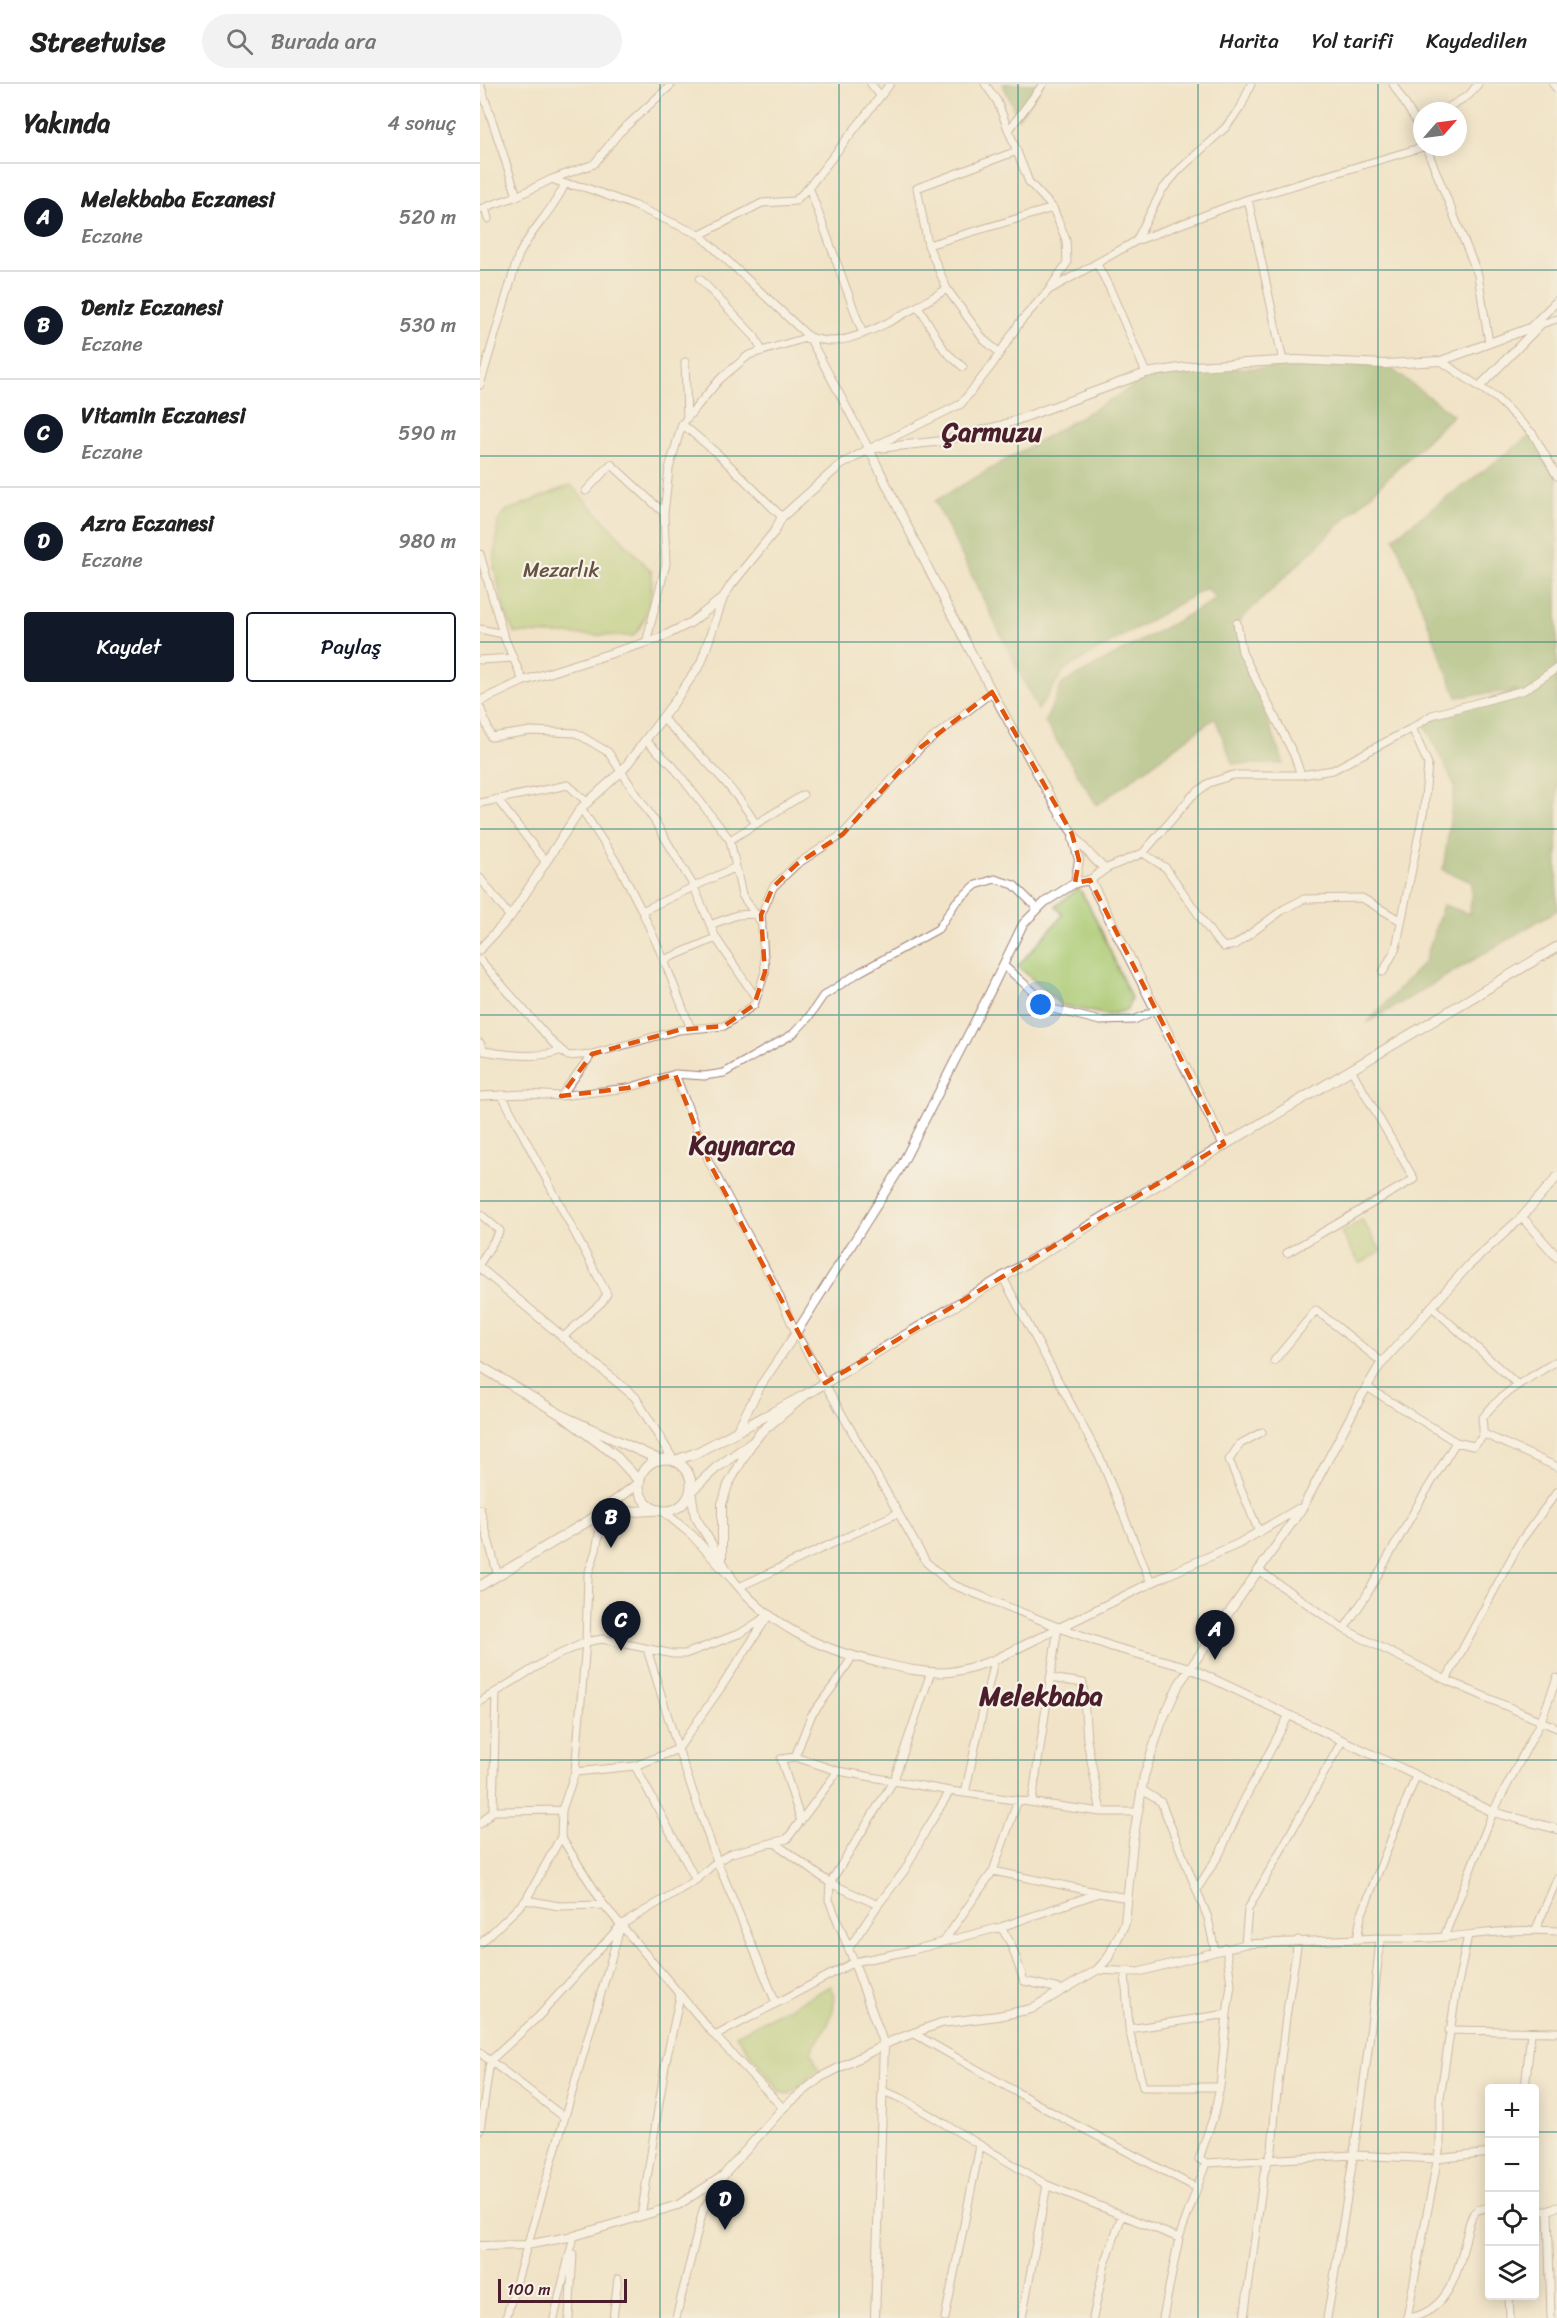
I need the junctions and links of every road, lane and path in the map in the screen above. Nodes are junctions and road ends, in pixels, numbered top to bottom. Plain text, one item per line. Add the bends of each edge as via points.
1 (480, 84) edge
2 (672, 84) edge
3 (871, 84) edge
4 (890, 84) edge
5 (985, 84) edge
6 (1043, 84) edge
7 (1251, 84) edge
8 (1393, 84) edge
9 (1478, 84) edge
10 (1553, 84) edge
11 (1557, 89) edge
12 (880, 95) junction
13 (1457, 102) edge
14 (1413, 114) edge
15 (1009, 130) junction
16 (1017, 151) junction
17 (1413, 151) edge
18 (1429, 156) edge
19 (552, 179) junction
20 (565, 184) junction
21 (809, 187) junction
22 (517, 196) junction
23 (1248, 199) junction
24 (483, 208) edge
25 (1053, 208) junction
26 (488, 219) dead end
27 (700, 235) junction
28 (1136, 241) junction
29 (928, 245) junction
30 (1097, 264) junction
31 (700, 279) dead end
32 (947, 289) junction
33 (1049, 290) junction
34 (1557, 301) edge
35 (918, 306) junction
36 (1557, 319) edge
37 (1542, 324) junction
38 (1530, 328) junction
39 (863, 334) junction
40 (809, 337) junction
41 (1489, 343) junction
42 (762, 351) junction
43 (1000, 353) junction
44 (1283, 361) junction
45 (685, 362) dead end
46 (1442, 362) junction
47 (963, 367) dead end
48 (1146, 373) junction
49 (480, 385) edge
50 (1479, 387) junction
51 (685, 421) junction
52 (869, 449) junction
53 (1557, 476) edge
54 (586, 491) dead end
55 (664, 513) junction
56 (782, 517) junction
57 (480, 554) edge
58 (723, 598) junction
59 (1237, 623) dead end
60 (480, 629) edge
61 (503, 634) junction
62 (646, 643) junction
63 (513, 658) junction
64 (480, 660) edge
65 (1557, 668) edge
66 (523, 681) junction
67 (992, 692) junction
68 (480, 701) edge
69 (480, 707) edge
70 (662, 718) junction
71 (1412, 728) junction
72 (645, 740) junction
73 (622, 771) junction
74 (1302, 775) junction
75 (803, 795) dead end
76 (497, 799) junction
77 (480, 803) edge
78 (584, 806) junction
79 (756, 824) junction
80 (1072, 834) junction
81 (730, 840) junction
82 (1143, 853) junction
83 (544, 861) junction
84 (736, 867) junction
85 (1105, 869) junction
86 (480, 878) edge
87 (1090, 880) junction
88 (1075, 883) junction
89 (693, 885) junction
90 (1038, 909) junction
91 (642, 911) junction
92 (755, 914) junction
93 (510, 917) junction
94 (1401, 921) junction
95 (710, 924) junction
96 (762, 924) junction
97 (716, 938) junction
98 (1557, 947) edge
99 (480, 949) edge
100 (480, 960) edge
101 (664, 960) junction
102 (1003, 965) junction
103 (1383, 972) dead end
104 (756, 998) junction
105 (1156, 1010) junction
106 (691, 1029) junction
107 (480, 1043) edge
108 (561, 1050) junction
109 (592, 1054) junction
110 (1352, 1071) junction
111 (675, 1074) junction
112 (502, 1095) junction
113 (480, 1096) edge
114 (561, 1096) junction
115 (1224, 1144) junction
116 (1557, 1177) edge
117 (480, 1214) edge
118 (1522, 1217) junction
119 (1287, 1253) dead end
120 (1557, 1257) edge
121 (480, 1263) edge
122 (480, 1268) edge
123 (1002, 1276) junction
124 (1432, 1307) junction
125 (796, 1333) junction
126 (562, 1338) junction
127 (1274, 1361) dead end
128 (1557, 1361) edge
129 (1383, 1363) junction
130 (480, 1366) edge
131 (825, 1383) junction
132 (1518, 1385) junction
133 (1367, 1387) junction
134 (805, 1395) junction
135 (563, 1416) junction
136 (736, 1432) junction
137 (1262, 1432) dead end
138 (1484, 1434) junction
139 (753, 1442) junction
140 (1456, 1442) junction
141 (660, 1460) junction
142 (674, 1461) junction
143 (1557, 1467) edge
144 (640, 1482) junction
145 (691, 1491) junction
146 (1557, 1491) edge
147 (1303, 1507) junction
148 (480, 1509) edge
149 (661, 1511) junction
150 (898, 1513) junction
151 (602, 1519) junction
152 (590, 1520) junction
153 (1259, 1532) junction
154 (722, 1559) junction
155 (1258, 1570) junction
156 (498, 1576) junction
157 (733, 1580) junction
158 (1151, 1582) junction
159 (480, 1586) edge
160 (739, 1587) junction
161 (769, 1615) junction
162 (1058, 1627) junction
163 (1344, 1629) junction
164 (586, 1642) junction
165 (647, 1649) junction
166 (852, 1657) junction
167 (994, 1660) junction
168 (1190, 1668) junction
169 (931, 1672) junction
170 (1050, 1678) junction
171 (1557, 1678) edge
172 (1446, 1680) junction
173 (496, 1692) junction
174 (480, 1702) edge
175 (1289, 1715) junction
176 (1541, 1721) junction
177 (1557, 1728) edge
178 (1342, 1741) junction
179 (678, 1749) junction
180 (795, 1757) junction
181 (635, 1766) junction
182 (838, 1771) junction
183 (575, 1772) junction
184 (1416, 1776) junction
185 (894, 1780) junction
186 (1142, 1790) junction
187 (950, 1791) junction
188 (966, 1793) junction
189 (1018, 1800) junction
190 (1032, 1802) junction
191 (493, 1810) junction
192 (562, 1810) junction
193 (1101, 1812) junction
194 (1138, 1812) junction
195 (1493, 1812) junction
196 (801, 1821) junction
197 (480, 1824) edge
198 (1557, 1829) edge
199 (561, 1838) junction
200 (775, 1843) junction
201 (717, 1861) junction
202 (993, 1871) junction
203 (1557, 1879) edge
204 (696, 1880) junction
205 (830, 1882) junction
206 (1197, 1889) junction
207 (1099, 1893) junction
208 (1128, 1898) junction
209 (526, 1900) junction
210 (604, 1905) junction
211 (878, 1905) junction
212 (621, 1925) junction
213 (1001, 1927) junction
214 (1536, 1929) junction
215 (1557, 1931) edge
216 (1468, 1935) junction
217 (1444, 1937) junction
218 (1380, 1938) junction
219 (1298, 1940) junction
220 (1357, 1940) junction
221 (944, 1941) junction
222 (480, 1944) edge
223 (1245, 1944) junction
224 (849, 1948) junction
225 (1226, 1948) junction
226 (1215, 1951) junction
227 (854, 1962) junction
228 (1097, 1970) junction
229 (1125, 1973) junction
230 (1065, 1990) junction
231 (680, 1996) junction
232 (776, 2003) junction
233 (1227, 2014) junction
234 (1129, 2029) junction
235 (1449, 2031) junction
236 (1557, 2032) edge
237 (913, 2033) junction
238 (1531, 2033) junction
239 (715, 2036) junction
240 (884, 2045) junction
241 (480, 2053) edge
242 (490, 2061) junction
243 (1526, 2084) edge
244 (1220, 2087) junction
245 (883, 2091) junction
246 (783, 2108) junction
247 (564, 2117) junction
248 (480, 2130) edge
249 (980, 2146) junction
250 (1485, 2154) edge
251 (1354, 2155) junction
252 (1436, 2159) junction
253 (1269, 2160) junction
254 (1206, 2163) junction
255 (723, 2176) junction
256 (1047, 2185) junction
257 (1197, 2188) junction
258 (1557, 2207) edge
259 (1485, 2208) edge
260 (1539, 2211) edge
261 (1548, 2211) junction
262 (1122, 2215) junction
263 (642, 2216) junction
264 (574, 2236) junction
265 (1179, 2238) junction
266 (526, 2245) junction
267 (480, 2246) edge
268 (618, 2279) dead end
269 (1509, 2300) edge
270 (877, 2316) edge
271 (1424, 2316) edge
272 (506, 2318) edge
273 (554, 2318) edge
274 (569, 2318) edge
275 (613, 2318) edge
276 (676, 2318) edge
277 (945, 2318) edge
278 (1022, 2318) edge
279 (1093, 2318) edge
280 (1163, 2318) edge
281 (1244, 2318) edge
282 (1327, 2318) edge
283 (1407, 2318) edge
284 (1510, 2318) edge
285 (1551, 2318) edge

1 - 22 street
2 - 19 street via 619,134 594,164
3 - 12 street
4 - 12 street
5 - 15 street
6 - 15 street
7 - 28 street via 1241,107 1225,128 1162,190
8 - 14 street
9 - 13 street
10 - 11 street
12 - 21 street
15 - 16 street
16 - 25 street via 1029,182
16 - 29 street via 917,188
17 - 23 street
18 - 41 street via 1478,275
19 - 20 street
19 - 22 street
20 - 27 street via 633,205
20 - 49 street via 518,256
21 - 27 street via 795,201 762,203
21 - 39 street
22 - 24 street
23 - 28 street
23 - 44 street
24 - 26 street
25 - 29 street
25 - 33 street via 1066,240 1067,263
27 - 40 street
28 - 30 street
29 - 32 street
30 - 33 street
30 - 48 street
31 - 42 street via 755,337
32 - 35 street
32 - 43 street via 984,340
33 - 43 street via 1020,322
34 - 38 street
35 - 39 street
35 - 47 street via 945,351
36 - 37 street
37 - 38 street
37 - 50 street
38 - 41 street
39 - 40 street via 831,341
40 - 42 street
40 - 52 street
41 - 46 street
42 - 51 street via 748,355 720,379
43 - 52 street via 961,404
44 - 46 street
44 - 48 street
45 - 51 street
46 - 50 street
48 - 52 street via 993,428 943,441
50 - 53 street via 1533,434
51 - 55 street via 669,469
51 - 56 street
52 - 56 street via 839,466
52 - 67 street
54 - 55 street via 611,464
55 - 62 street via 666,564
56 - 58 street
57 - 61 street
58 - 62 street via 690,623
58 - 70 street via 701,663
59 - 74 street via 1242,652
60 - 61 street
61 - 63 street
62 - 66 street
63 - 64 street
63 - 66 street
65 - 71 street via 1524,690 1432,715
66 - 68 street
67 - 80 street
67 - 96 street via 921,747 843,834 797,864 773,887 761,915
69 - 73 street via 491,737 531,731 576,733 608,752
70 - 72 street
70 - 79 street via 705,759
71 - 74 street via 1333,770
71 - 94 street via 1428,764 1411,884
72 - 73 street
72 - 81 street via 672,765
73 - 78 street
73 - 89 street
74 - 82 street via 1233,776 1209,783 1192,796
75 - 79 street
76 - 77 street
76 - 78 street via 568,785
76 - 83 street
78 - 83 street
78 - 91 street
79 - 81 street
80 - 85 street
80 - 88 street via 1079,860
81 - 84 street
82 - 85 street
82 - 94 street via 1166,868 1224,947 1235,945 1304,899 1362,898
83 - 93 street
84 - 89 street
84 - 92 street via 742,895
85 - 87 street
86 - 93 street
87 - 88 street
87 - 105 main road
88 - 90 street
89 - 91 street
89 - 95 street
90 - 102 street via 1023,924
90 - 111 street via 1014,885 995,879 976,885 956,902 938,929 823,996 793,1034 724,1072 704,1076
91 - 101 street
92 - 95 street via 736,915
92 - 96 street
93 - 99 street
94 - 103 street via 1396,948
95 - 97 street
96 - 104 street via 765,972
97 - 101 street
97 - 104 street
98 - 110 main road
100 - 108 street
101 - 106 street
102 - 105 street via 1053,1009 1100,1021 1134,1020
102 - 125 street via 899,1170
104 - 106 street via 754,1005 724,1026
105 - 115 main road
106 - 109 street
107 - 108 street via 484,1051 494,1053 550,1055
108 - 109 street via 568,1056
109 - 114 street
110 - 115 main road
110 - 119 street via 1414,1179
111 - 114 street via 628,1088
111 - 125 street via 709,1162
112 - 113 street
112 - 114 street
112 - 126 street via 607,1294
115 - 123 main road
116 - 118 street
117 - 121 street via 500,1231
118 - 120 street
118 - 124 street via 1468,1266
122 - 126 street
123 - 131 main road
123 - 158 street via 1102,1462
124 - 129 street
124 - 132 street
125 - 131 street
125 - 136 street via 760,1385
126 - 142 street via 635,1397
127 - 129 street via 1316,1310
128 - 132 street
129 - 133 street
130 - 135 main road
131 - 134 main road
131 - 150 street
132 - 138 street via 1482,1419
133 - 140 street
133 - 147 street
134 - 136 main road
134 - 139 main road
135 - 141 main road
135 - 144 main road via 614,1454
136 - 142 main road
137 - 153 street via 1240,1444 1229,1460
138 - 140 street via 1473,1446
138 - 143 street
139 - 145 main road
139 - 154 street via 728,1485 722,1504
140 - 163 street
141 - 142 main road
141 - 144 main road via 647,1467
142 - 145 main road via 685,1469
144 - 149 main road via 646,1503
144 - 152 main road
145 - 149 main road via 678,1507
145 - 154 street via 694,1516
146 - 172 street via 1520,1542
147 - 153 street
147 - 155 street
148 - 156 street
149 - 151 main road via 625,1512
149 - 157 street via 692,1534
150 - 160 street
150 - 162 street via 926,1562 951,1584
151 - 152 main road
151 - 164 street via 588,1575
152 - 156 main road
153 - 158 street
154 - 157 street
155 - 163 street
155 - 168 street
156 - 159 main road
157 - 160 street
158 - 162 street
160 - 161 street
161 - 165 street via 741,1633 691,1652 673,1654
161 - 166 street via 795,1634
161 - 179 street
162 - 167 street
162 - 168 street
162 - 170 street
163 - 172 street
164 - 165 street via 603,1639
164 - 173 street via 549,1659
164 - 183 street
165 - 179 street
166 - 169 street
166 - 180 street via 811,1716
167 - 169 street via 950,1672
167 - 188 street
168 - 175 street
168 - 186 street via 1162,1721
169 - 185 street
170 - 190 street
170 - 193 street via 1083,1683 1087,1740
171 - 176 street
172 - 176 street
173 - 174 street
173 - 191 street
175 - 178 street
175 - 206 street via 1220,1853
176 - 177 street
176 - 195 street
178 - 184 street
178 - 223 street via 1248,1910
179 - 181 street
179 - 201 street
180 - 182 street
180 - 196 street via 781,1759
181 - 183 street
181 - 204 street
182 - 185 street
182 - 196 street
183 - 192 street
184 - 195 street
184 - 220 street via 1361,1916
185 - 187 street
185 - 205 street
186 - 194 street
186 - 206 street via 1161,1802
187 - 188 street
187 - 211 street via 905,1870
188 - 189 street
189 - 190 street
189 - 202 street
190 - 193 street
191 - 192 street
191 - 197 street
192 - 199 street
193 - 194 street
194 - 208 street
195 - 198 street
195 - 217 street
196 - 200 street via 787,1839
199 - 209 street
199 - 210 street
200 - 201 street via 732,1852
200 - 205 street
201 - 204 street
201 - 232 street
202 - 207 street
202 - 221 street
203 - 214 street
204 - 212 street
205 - 211 street
205 - 224 street via 829,1900
206 - 226 street
207 - 208 street
207 - 213 street
208 - 228 street via 1125,1923
209 - 210 street via 559,1906
209 - 222 street
210 - 212 street
211 - 224 street
212 - 231 street
212 - 242 street via 539,2016
212 - 247 street
213 - 221 street
213 - 230 street via 1024,1981
214 - 215 street
214 - 216 street
216 - 217 street
216 - 235 street
217 - 218 street
218 - 220 street
218 - 251 street
219 - 220 street
219 - 223 street
219 - 253 street
221 - 227 street
223 - 225 street
224 - 227 street
225 - 226 street
225 - 233 street via 1231,1984
226 - 229 street
227 - 232 street
227 - 240 street
228 - 229 street
228 - 230 street
229 - 234 street
230 - 237 street via 1031,2009 941,2023
231 - 239 street
231 - 263 street
232 - 239 street
233 - 234 street
233 - 244 street
234 - 244 street via 1143,2087
235 - 238 street
235 - 252 street
236 - 238 street
237 - 240 street
237 - 257 street via 1055,2114
238 - 243 street
239 - 246 street
240 - 245 street
240 - 246 street via 821,2077
241 - 242 street
242 - 247 street
242 - 248 street
244 - 254 street via 1199,2159
245 - 249 street
245 - 270 street
246 - 255 street
247 - 266 street
249 - 256 street
249 - 277 street
250 - 252 street
251 - 252 street
251 - 253 street
251 - 282 street
252 - 283 street
253 - 254 street
253 - 281 street
254 - 257 street
255 - 263 street via 678,2205
255 - 276 street via 703,2210
256 - 262 street
256 - 278 street
257 - 265 street
258 - 261 street
259 - 271 street via 1471,2217 1447,2295
260 - 261 street
261 - 285 street
262 - 265 street
262 - 279 street
263 - 264 street
264 - 266 street
264 - 273 street
264 - 274 street
265 - 280 street
266 - 267 street
266 - 272 street
268 - 275 street
269 - 284 street
271 - 283 street

